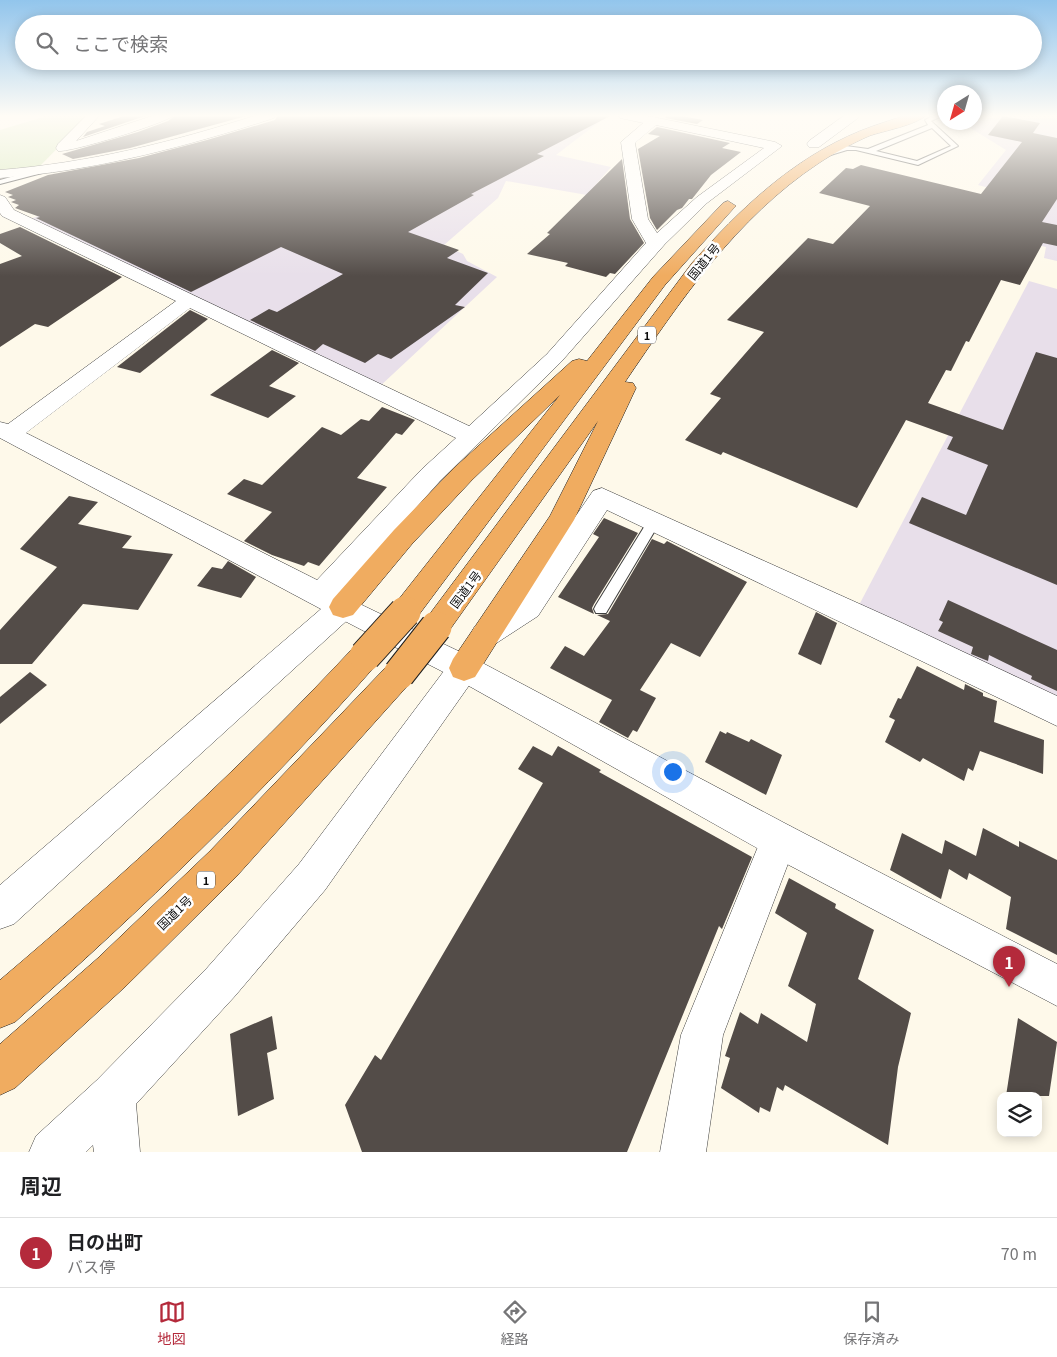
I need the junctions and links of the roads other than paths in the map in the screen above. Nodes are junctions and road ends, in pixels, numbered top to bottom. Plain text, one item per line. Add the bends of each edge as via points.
1 (42, 169) edge
2 (55, 169) edge
3 (632, 169) edge
4 (744, 169) edge
5 (776, 169) edge
6 (793, 169) edge
7 (39, 172) junction
8 (0, 174) edge
9 (0, 182) edge
10 (0, 200) edge
11 (655, 244) junction
12 (188, 301) junction
13 (635, 312) junction
14 (658, 320) junction
15 (4, 431) edge
16 (472, 437) junction
17 (654, 522) junction
18 (332, 600) junction
19 (601, 608) dead end
20 (486, 635) junction
21 (464, 668) junction
22 (1057, 712) edge
23 (780, 840) junction
24 (0, 910) edge
25 (1057, 986) edge
26 (0, 1007) edge
27 (0, 1073) edge
28 (113, 1096) junction
29 (52, 1152) edge
30 (117, 1152) edge
31 (683, 1152) edge

1 - 7 street
2 - 7 street
3 - 11 street via 640,219
4 - 11 street via 702,200
5 - 13 highway, 国道1号 / 1 via 726,208 682,254
6 - 14 highway, 国道1号 / 1 via 746,212
7 - 8 street
7 - 9 lane
10 - 12 street via 8,213
11 - 16 street via 554,358
12 - 15 street
12 - 16 street
13 - 18 highway, 1 via 463,474 403,537
13 - 26 highway, 国道1号 / 1, bridge via 405,612 282,747 191,837
14 - 20 highway, 1 via 561,520
14 - 27 highway, 国道1号 / 1, bridge via 399,674 223,864 112,972
15 - 18 street
16 - 18 street via 431,474
17 - 19 lane
17 - 20 street via 602,497 528,608
17 - 22 street
18 - 21 street
18 - 24 street
20 - 21 highway, 1
21 - 23 street
21 - 28 street via 312,877 221,982
23 - 25 street
23 - 31 street via 702,1035
28 - 29 street
28 - 30 street

